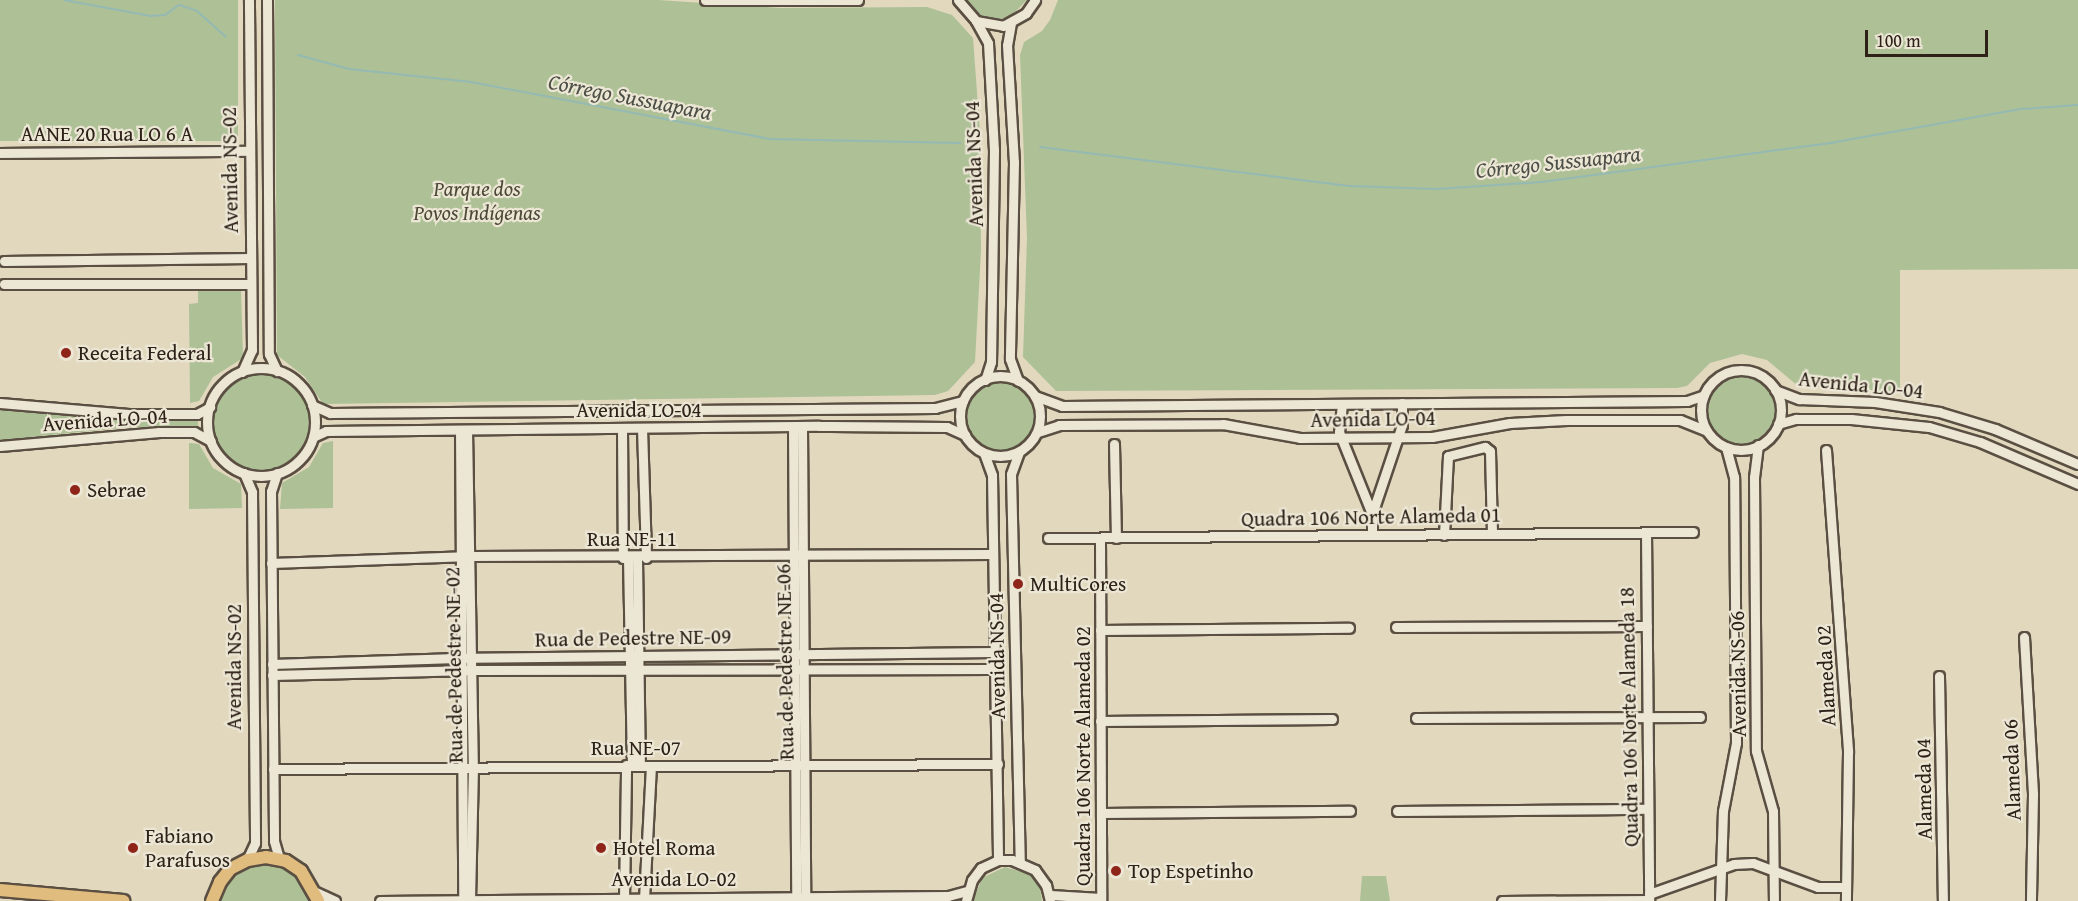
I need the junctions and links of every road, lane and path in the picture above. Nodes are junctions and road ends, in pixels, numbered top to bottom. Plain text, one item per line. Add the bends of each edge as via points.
1 (249, 0) edge
2 (267, 0) edge
3 (705, 0) edge
4 (858, 0) edge
5 (958, 0) edge
6 (1035, 0) edge
7 (976, 21) junction
8 (1011, 23) junction
9 (250, 151) junction
10 (0, 153) edge
11 (251, 258) junction
12 (4, 261) dead end
13 (4, 284) dead end
14 (251, 284) junction
15 (277, 371) junction
16 (242, 372) junction
17 (985, 380) junction
18 (1018, 381) junction
19 (1775, 390) junction
20 (1704, 395) junction
21 (1035, 396) junction
22 (963, 401) junction
23 (0, 403) edge
24 (1402, 403) junction
25 (1342, 404) junction
26 (312, 405) junction
27 (210, 407) junction
28 (1778, 424) junction
29 (797, 427) junction
30 (642, 428) junction
31 (622, 429) junction
32 (464, 430) junction
33 (1707, 431) junction
34 (1038, 432) junction
35 (965, 435) junction
36 (313, 437) junction
37 (1398, 437) junction
38 (1341, 438) junction
39 (211, 441) junction
40 (1114, 444) dead end
41 (0, 446) edge
42 (1758, 446) junction
43 (1726, 447) junction
44 (1826, 450) dead end
45 (1019, 452) junction
46 (984, 453) junction
47 (2078, 464) edge
48 (244, 473) junction
49 (277, 473) junction
50 (2078, 484) edge
51 (1372, 514) junction
52 (1646, 532) junction
53 (1693, 532) dead end
54 (1444, 534) junction
55 (1492, 534) junction
56 (1372, 535) junction
57 (1048, 538) dead end
58 (1100, 538) junction
59 (1116, 538) junction
60 (993, 554) junction
61 (466, 556) junction
62 (797, 556) junction
63 (633, 558) junction
64 (271, 563) junction
65 (1647, 626) junction
66 (1396, 627) dead end
67 (1349, 628) dead end
68 (1100, 630) junction
69 (2024, 638) dead end
70 (994, 652) junction
71 (798, 654) junction
72 (634, 656) junction
73 (467, 658) junction
74 (272, 664) junction
75 (634, 668) junction
76 (798, 668) junction
77 (994, 669) junction
78 (467, 670) junction
79 (273, 675) junction
80 (1939, 676) dead end
81 (1647, 717) junction
82 (1700, 717) dead end
83 (1416, 718) dead end
84 (1332, 719) dead end
85 (1101, 721) junction
86 (998, 764) junction
87 (462, 766) junction
88 (473, 766) junction
89 (632, 766) junction
90 (651, 766) junction
91 (800, 766) junction
92 (273, 769) junction
93 (1648, 809) junction
94 (1350, 811) dead end
95 (1398, 811) dead end
96 (1101, 813) junction
97 (279, 859) junction
98 (247, 860) junction
99 (998, 860) junction
100 (1020, 861) junction
101 (1774, 868) junction
102 (1719, 870) junction
103 (1846, 887) junction
104 (967, 891) junction
105 (0, 892) edge
106 (317, 896) edge
107 (800, 897) junction
108 (644, 898) junction
109 (1050, 898) edge
110 (1649, 898) edge
111 (210, 899) edge
112 (624, 899) junction
113 (467, 900) edge
114 (1101, 900) edge
115 (8, 901) edge
116 (124, 901) edge
117 (335, 901) edge
118 (380, 901) edge
119 (966, 901) edge
120 (1502, 901) edge
121 (1720, 901) edge
122 (1774, 901) edge
123 (1846, 901) edge
124 (1943, 901) edge
125 (2031, 901) edge

1 - 9 street, Avenida NS-02
2 - 15 street, Avenida NS-02 via 269,354
3 - 4 street
5 - 7 street, Avenida NS-04
6 - 8 street via 1026,13
7 - 8 street via 989,25
7 - 17 street, Avenida NS-04 via 988,43 994,150 991,362
8 - 18 street, Avenida NS-04 via 1007,45 1014,153 1010,359
9 - 10 street, AANE 20 Rua LO 6 A
9 - 11 street, Avenida NS-02
11 - 12 street
11 - 14 street, Avenida NS-02
13 - 14 street
14 - 16 street, Avenida NS-02 via 252,350
15 - 16 street
15 - 26 street via 296,381
16 - 27 street via 222,386
17 - 18 street via 1004,377
17 - 22 street via 971,389
18 - 21 street
19 - 20 street via 1762,376 1739,370 1718,377
19 - 28 street via 1780,404
19 - 47 street, Avenida LO-04 via 1799,399 1868,401 1940,411
20 - 24 street, Avenida LO-04 via 1688,401
20 - 33 street via 1701,413
21 - 25 street, Avenida LO-04 via 1062,406
21 - 34 street via 1041,415
22 - 26 street, Avenida LO-04 via 935,408 330,413
22 - 35 street via 960,420
23 - 27 street, Avenida LO-04 via 129,414 196,414
24 - 25 street, Avenida LO-04
24 - 37 street via 1404,419
25 - 38 street via 1338,420
26 - 36 street
27 - 39 street
28 - 42 street
28 - 50 street, Avenida LO-04 via 1796,419 1851,419 1929,427 1980,442
29 - 30 street, Avenida LO-04
29 - 35 street, Avenida LO-04 via 947,426
29 - 62 street, Rua de Pedestre NE-06
30 - 31 street, Avenida LO-04
30 - 63 street
31 - 32 street, Avenida LO-04
31 - 63 street
32 - 36 street, Avenida LO-04 via 326,431
32 - 61 street, Rua de Pedestre NE-02
33 - 37 street, Avenida LO-04 via 1682,420 1550,421 1501,424 1448,436
33 - 43 street
34 - 38 street, Avenida LO-04 via 1059,425 1223,424 1296,438
34 - 45 street, Avenida NS-04
35 - 46 street
36 - 49 street via 302,457
37 - 38 street, Avenida LO-04
37 - 51 street
38 - 51 street
39 - 41 street, Avenida LO-04 via 194,432 159,432
39 - 48 street via 223,460
40 - 59 street
42 - 43 street
42 - 101 street, Avenida NS-06 via 1754,477 1756,751 1773,811
43 - 102 street, Avenida NS-06 via 1734,477 1736,742 1723,811
44 - 103 street, Alameda 02 via 1848,752
45 - 46 street via 1002,456
45 - 100 street, Avenida NS-04 via 1011,474
46 - 60 street, Avenida NS-04 via 992,469
48 - 49 street
48 - 98 street, Avenida NS-02 via 252,492 255,832 254,848
49 - 64 street, Avenida NS-02 via 271,491
51 - 56 street
52 - 53 street, Quadra 106 Norte Alameda 01
52 - 55 street, Quadra 106 Norte Alameda 01
52 - 65 street, Quadra 106 Norte Alameda 18
54 - 55 street, Quadra 106 Norte Alameda 01
54 - 55 street via 1448,456 1485,447 1490,451
54 - 56 street, Quadra 106 Norte Alameda 01
56 - 59 street, Quadra 106 Norte Alameda 01
57 - 58 street, Quadra 106 Norte Alameda 01
58 - 59 street, Quadra 106 Norte Alameda 01
58 - 68 street, Quadra 106 Norte Alameda 02
60 - 62 street, Rua NE-11
60 - 70 street, Avenida NS-04
61 - 63 street, Rua NE-11
61 - 64 street, Rua NE-11
61 - 73 street, Rua de Pedestre NE-02
62 - 63 street, Rua NE-11
62 - 71 street, Rua de Pedestre NE-06
63 - 72 street
64 - 74 street, Avenida NS-02
65 - 66 street
65 - 81 street, Quadra 106 Norte Alameda 18
67 - 68 street
68 - 85 street, Quadra 106 Norte Alameda 02
69 - 125 street, Alameda 06 via 2032,794
70 - 71 street, Rua de Pedestre NE-09
70 - 77 street, Avenida NS-04
71 - 72 street, Rua de Pedestre NE-09
71 - 76 street, Rua de Pedestre NE-06
72 - 73 street, Rua de Pedestre NE-09
72 - 75 street
73 - 74 street, Rua de Pedestre NE-09
73 - 78 street, Rua de Pedestre NE-02
74 - 79 street, Avenida NS-02
75 - 76 street, Rua de Pedestre NE-09
75 - 78 street, Rua de Pedestre NE-09
75 - 89 street
76 - 77 street, Rua de Pedestre NE-09
76 - 91 street, Rua de Pedestre NE-06
77 - 86 street, Avenida NS-04
78 - 79 street, Rua de Pedestre NE-09
78 - 87 street, Rua de Pedestre NE-02
78 - 88 street, Rua de Pedestre NE-02
79 - 92 street, Avenida NS-02
80 - 124 street, Alameda 04
81 - 82 street
81 - 83 street
81 - 93 street, Quadra 106 Norte Alameda 18
84 - 85 street
85 - 96 street, Quadra 106 Norte Alameda 02
86 - 91 street, Rua NE-07
86 - 99 street, Avenida NS-04
87 - 88 street, Rua NE-07
87 - 92 street, Rua NE-07
87 - 113 street, Rua de Pedestre NE-02
88 - 89 street, Rua NE-07
88 - 113 street, Rua de Pedestre NE-02
89 - 90 street, Rua NE-07
89 - 112 street
90 - 91 street, Rua NE-07
90 - 108 street
91 - 107 street, Rua de Pedestre NE-06
92 - 97 street, Avenida NS-02 via 274,844
93 - 95 street
93 - 110 street, Quadra 106 Norte Alameda 18
94 - 96 street
96 - 114 street, Quadra 106 Norte Alameda 02
97 - 98 main road
97 - 106 main road via 302,871
98 - 111 main road via 226,873
99 - 100 street
99 - 104 street via 981,868
100 - 109 street via 1042,878
101 - 102 street via 1753,864
101 - 103 street via 1818,887
101 - 122 street, Avenida NS-06
102 - 110 street
102 - 121 street, Avenida NS-06
103 - 123 street, Alameda 02
104 - 107 street, Avenida LO-02 via 948,896
104 - 119 street
105 - 115 main road
105 - 116 main road
106 - 117 street
107 - 108 street, Avenida LO-02
108 - 112 street, Avenida LO-02
109 - 114 street
110 - 120 street
112 - 113 street, Avenida LO-02
113 - 118 street, Avenida LO-02

